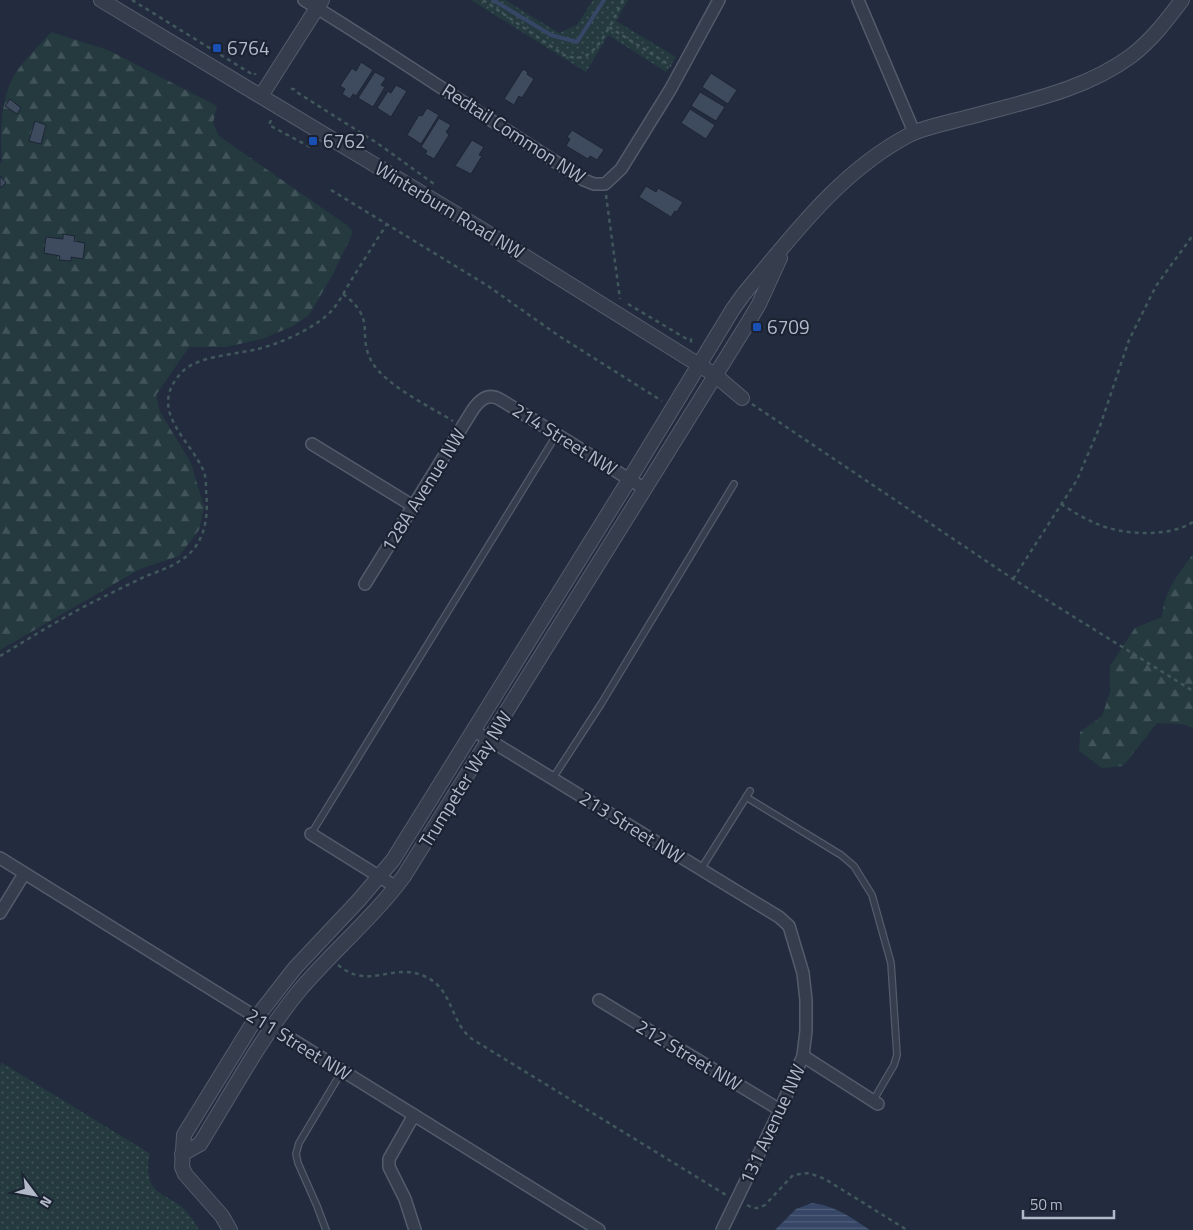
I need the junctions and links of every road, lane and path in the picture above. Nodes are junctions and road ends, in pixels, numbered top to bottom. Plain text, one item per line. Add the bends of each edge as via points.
1 (101, 0) edge
2 (132, 0) edge
3 (304, 0) edge
4 (483, 0) edge
5 (623, 0) edge
6 (719, 0) edge
7 (858, 0) edge
8 (1182, 0) edge
9 (320, 4) edge
10 (609, 27) junction
11 (680, 72) junction
12 (255, 75) dead end
13 (290, 89) dead end
14 (261, 96) junction
15 (272, 120) dead end
16 (914, 132) junction
17 (312, 148) dead end
18 (605, 184) junction
19 (438, 187) dead end
20 (331, 190) dead end
21 (386, 224) junction
22 (1193, 235) edge
23 (788, 242) junction
24 (343, 294) junction
25 (612, 294) dead end
26 (620, 299) junction
27 (692, 344) dead end
28 (699, 365) junction
29 (715, 375) junction
30 (483, 398) joint
31 (742, 398) joint
32 (662, 401) dead end
33 (462, 426) junction
34 (557, 434) junction
35 (312, 444) dead end
36 (629, 480) junction
37 (734, 484) dead end
38 (644, 489) junction
39 (1061, 504) junction
40 (413, 506) junction
41 (1193, 522) edge
42 (1013, 579) junction
43 (365, 584) dead end
44 (0, 656) edge
45 (1193, 692) edge
46 (473, 730) junction
47 (489, 740) junction
48 (553, 778) junction
49 (750, 791) dead end
50 (746, 797) junction
51 (311, 834) joint
52 (0, 858) edge
53 (701, 869) junction
54 (24, 874) junction
55 (380, 876) junction
56 (396, 887) junction
57 (0, 914) edge
58 (789, 926) joint
59 (336, 963) dead end
60 (598, 1000) dead end
61 (256, 1018) junction
62 (272, 1028) junction
63 (802, 1056) junction
64 (342, 1071) junction
65 (875, 1102) joint
66 (780, 1110) junction
67 (414, 1115) junction
68 (182, 1154) junction
69 (729, 1197) dead end
70 (746, 1205) dead end
71 (230, 1230) edge
72 (326, 1230) edge
73 (414, 1230) edge
74 (599, 1230) edge
75 (722, 1230) edge
76 (907, 1230) edge

1 - 14 street, Winterburn Road NW
2 - 12 path via 250,73 255,72
3 - 9 street, Redtail Common NW
4 - 10 path via 555,50 572,58 582,58 595,49
5 - 10 path
6 - 11 street, Redtail Common NW
7 - 16 street
8 - 16 street, Trumpeter Way NW via 1158,31 1132,55 1102,74 1069,89
9 - 14 street
9 - 18 street, Redtail Common NW via 584,180
10 - 11 path
11 - 18 street, Redtail Common NW via 621,169
13 - 19 path via 380,145
14 - 28 street, Winterburn Road NW via 478,226
15 - 17 path via 269,125
16 - 23 street, Trumpeter Way NW via 855,171
18 - 26 path
20 - 21 path
21 - 24 path
21 - 32 path via 496,291 559,336
22 - 39 path via 1156,286 1144,309 1129,340 1100,426 1077,480
23 - 28 street, Trumpeter Way NW via 743,294
23 - 29 street, Trumpeter Way NW via 760,304
24 - 33 path via 363,316 368,353 383,376
24 - 44 path via 328,315 312,326 260,348 198,362 184,371 172,386 168,405 171,417 204,472 206,481 205,530 191,552 168,568 79,609
25 - 26 path
26 - 27 path via 685,338 692,338
28 - 29 street, Winterburn Road NW
28 - 36 street, Trumpeter Way NW
29 - 31 street, Winterburn Road NW
29 - 38 street, Trumpeter Way NW
30 - 33 street, 128A Avenue NW
30 - 34 street, 214 Street NW via 496,397
31 - 42 path
33 - 40 street, 128A Avenue NW
34 - 36 street, 214 Street NW
34 - 51 lane
35 - 40 street
36 - 38 street, 214 Street NW
36 - 46 street, Trumpeter Way NW
37 - 48 lane
38 - 47 street, Trumpeter Way NW
39 - 41 path via 1095,524 1124,532 1157,532
39 - 42 path
40 - 43 street, 128A Avenue NW
42 - 45 path
46 - 47 street, 213 Street NW
46 - 55 street, Trumpeter Way NW
47 - 48 street, 213 Street NW
47 - 56 street, Trumpeter Way NW
48 - 53 street, 213 Street NW
49 - 50 lane
50 - 53 lane
50 - 65 lane via 841,855 854,866 872,895 891,963 896,1055
51 - 55 street
52 - 54 street, 211 Street NW
53 - 58 street, 213 Street NW
54 - 57 street
54 - 61 street, 211 Street NW
55 - 56 street
55 - 61 street, Trumpeter Way NW via 295,968
56 - 62 street, Trumpeter Way NW via 304,986
58 - 63 street, 131 Avenue NW via 803,973 806,1000
59 - 69 path via 346,971 370,978 399,972 415,973 432,981 446,994 460,1026 472,1039
60 - 66 street, 212 Street NW
61 - 62 street, 211 Street NW
61 - 68 street, Trumpeter Way NW via 184,1135
62 - 64 street, 211 Street NW
62 - 68 street, Trumpeter Way NW via 200,1144
63 - 65 street
63 - 66 street, 131 Avenue NW
64 - 67 street, 211 Street NW
64 - 72 lane via 299,1143 296,1154
66 - 75 street, 131 Avenue NW
67 - 73 street via 389,1158 389,1167 405,1199
67 - 74 street, 211 Street NW
68 - 71 street, Trumpeter Way NW via 185,1174 222,1216
70 - 76 path via 754,1209 765,1205 793,1175 809,1173 826,1179

